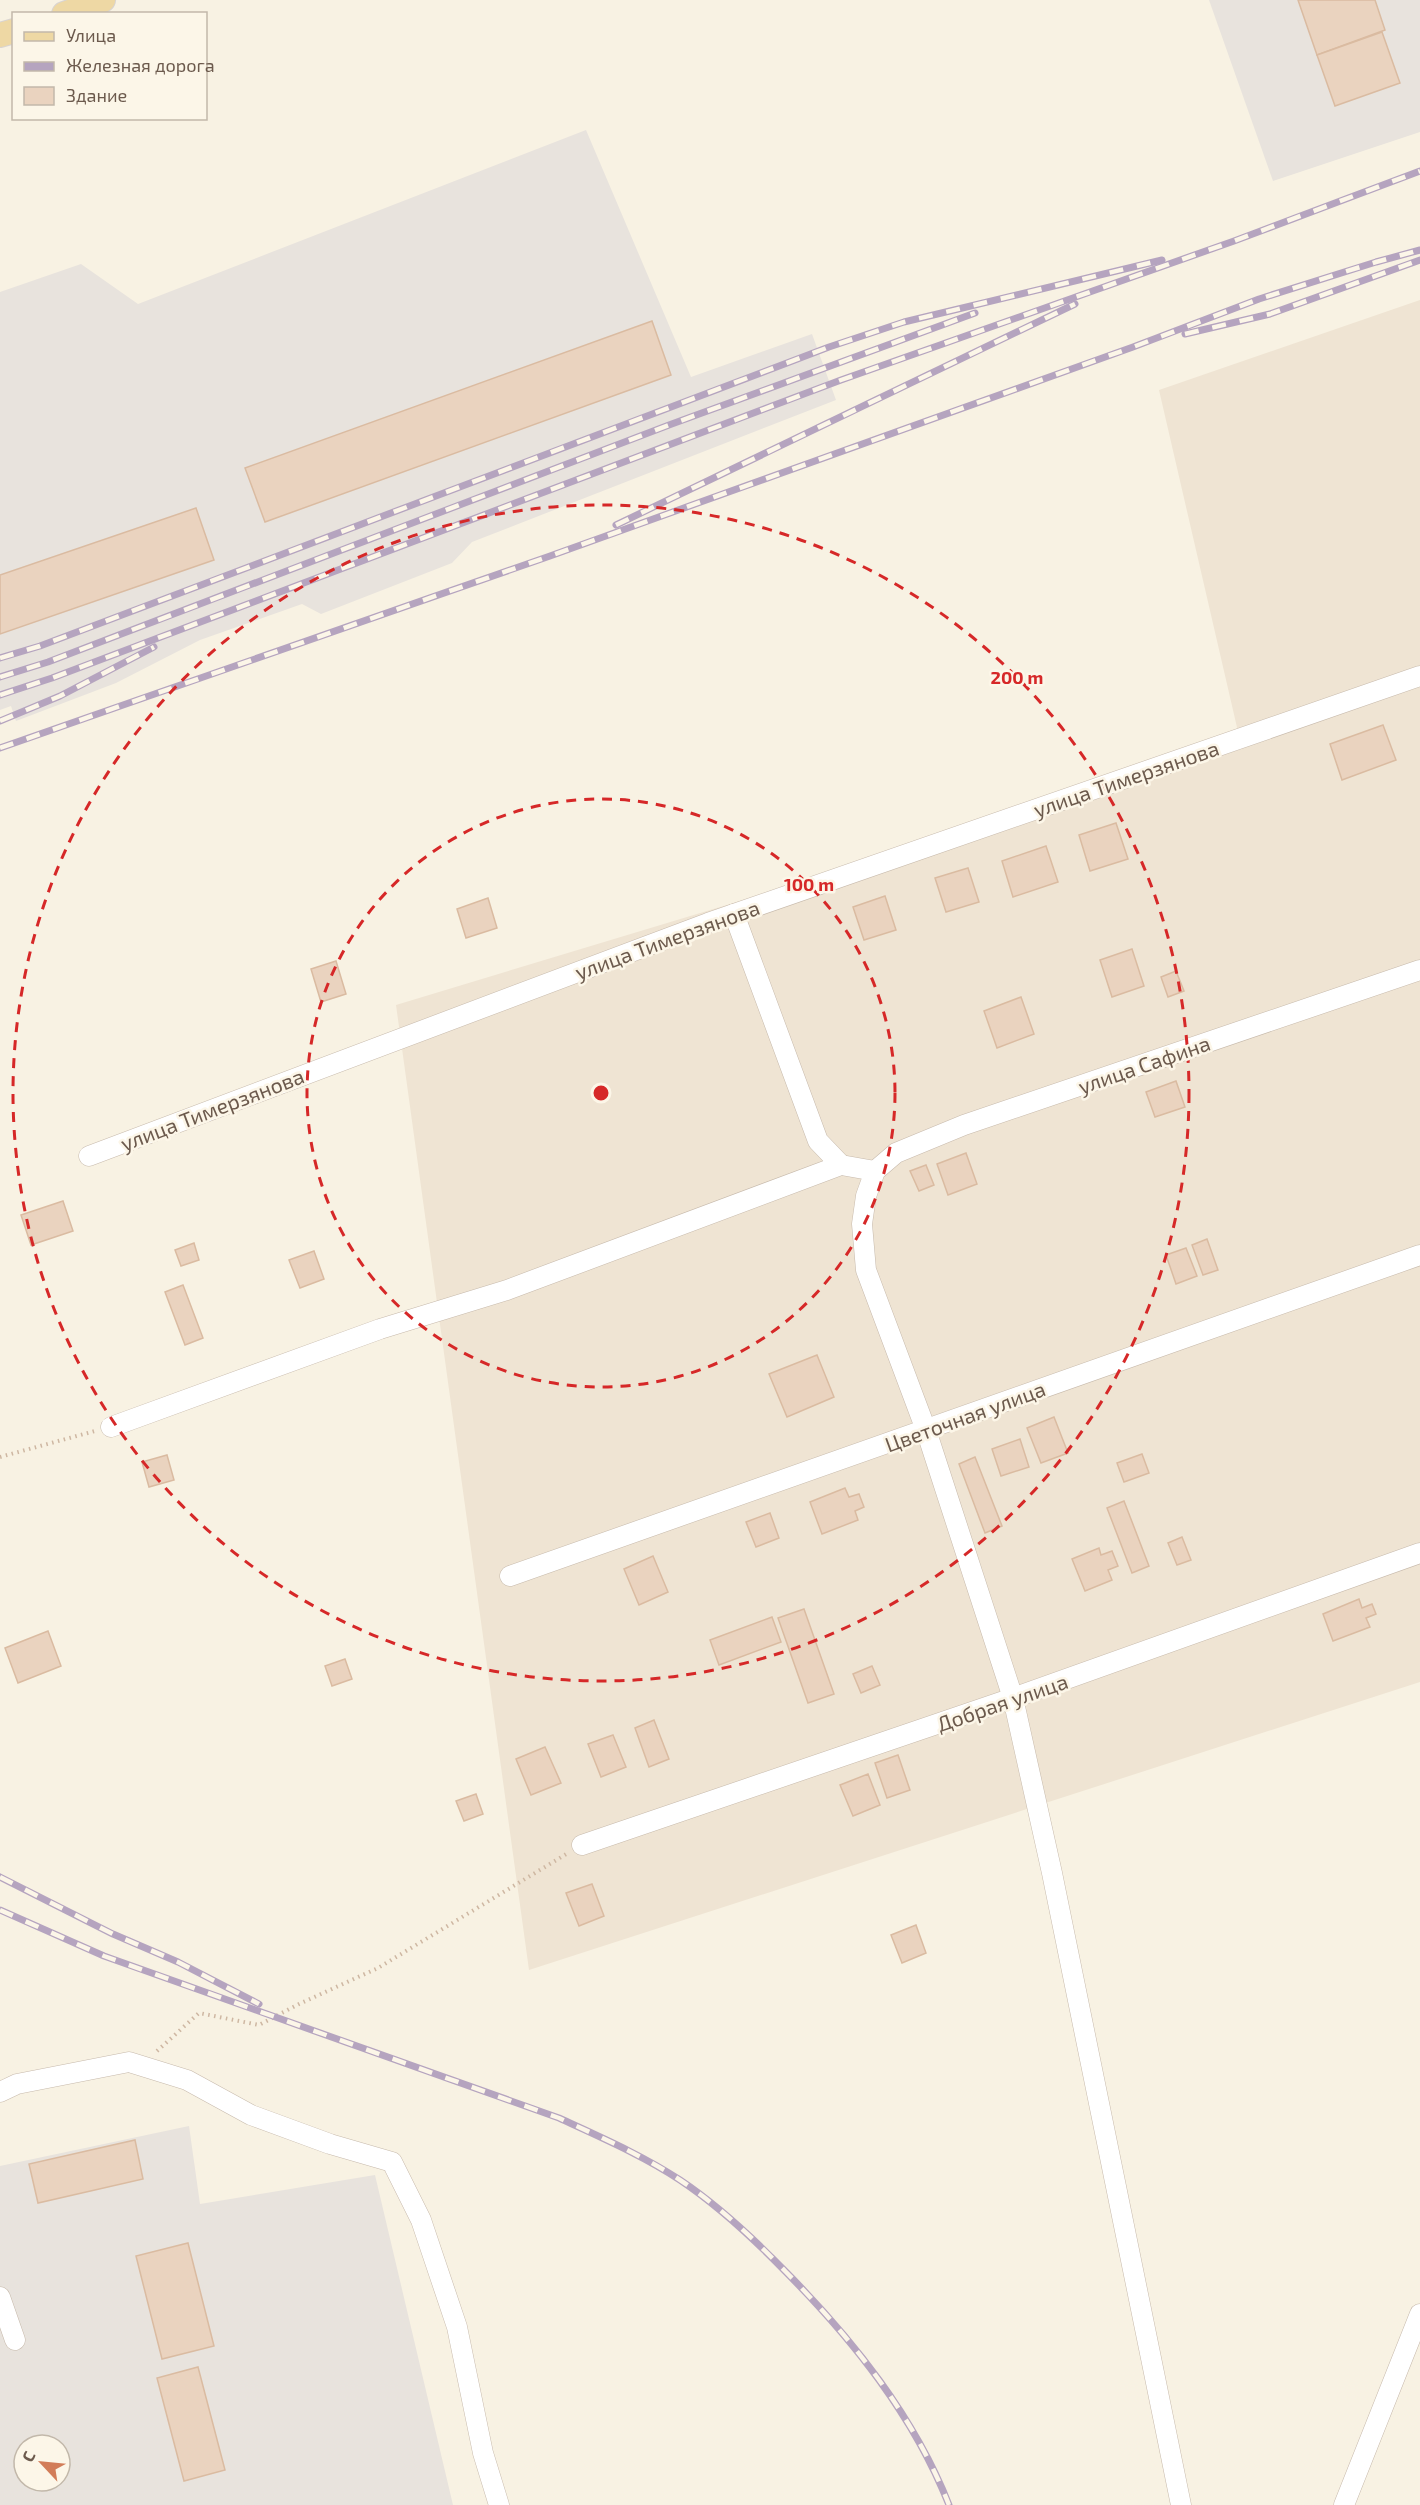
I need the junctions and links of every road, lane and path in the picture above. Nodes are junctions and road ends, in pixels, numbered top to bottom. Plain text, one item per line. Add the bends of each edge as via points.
1 (103, 0) edge
2 (70, 12) edge
3 (1420, 676) edge
4 (734, 914) junction
5 (1420, 970) edge
6 (89, 1156) dead end
7 (841, 1165) junction
8 (875, 1171) junction
9 (1420, 1255) edge
10 (111, 1427) joint
11 (926, 1430) junction
12 (0, 1457) edge
13 (1420, 1553) edge
14 (510, 1576) dead end
15 (1013, 1698) junction
16 (582, 1845) joint
17 (141, 2066) junction
18 (0, 2092) edge
19 (0, 2297) edge
20 (1420, 2314) edge
21 (15, 2340) dead end
22 (499, 2505) edge
23 (1181, 2505) edge
24 (1344, 2505) edge

1 - 2 main road
3 - 4 street, улица Тимерзянова
4 - 6 street, улица Тимерзянова
4 - 7 street via 818,1141
5 - 8 street, улица Сафина via 964,1125 896,1153
7 - 8 street
7 - 10 street via 507,1290 380,1329
8 - 11 street via 862,1224 866,1270
9 - 11 street, Цветочная улица
10 - 12 path
11 - 14 street, Цветочная улица
11 - 15 street
13 - 15 street, Добрая улица
15 - 16 street, Добрая улица
15 - 23 street
16 - 17 path via 378,1968 259,2025 199,2013
17 - 18 street via 129,2062 17,2084
17 - 22 street via 187,2080 251,2115 330,2145 392,2162 420,2220 457,2327 483,2453
19 - 21 street
20 - 24 street

